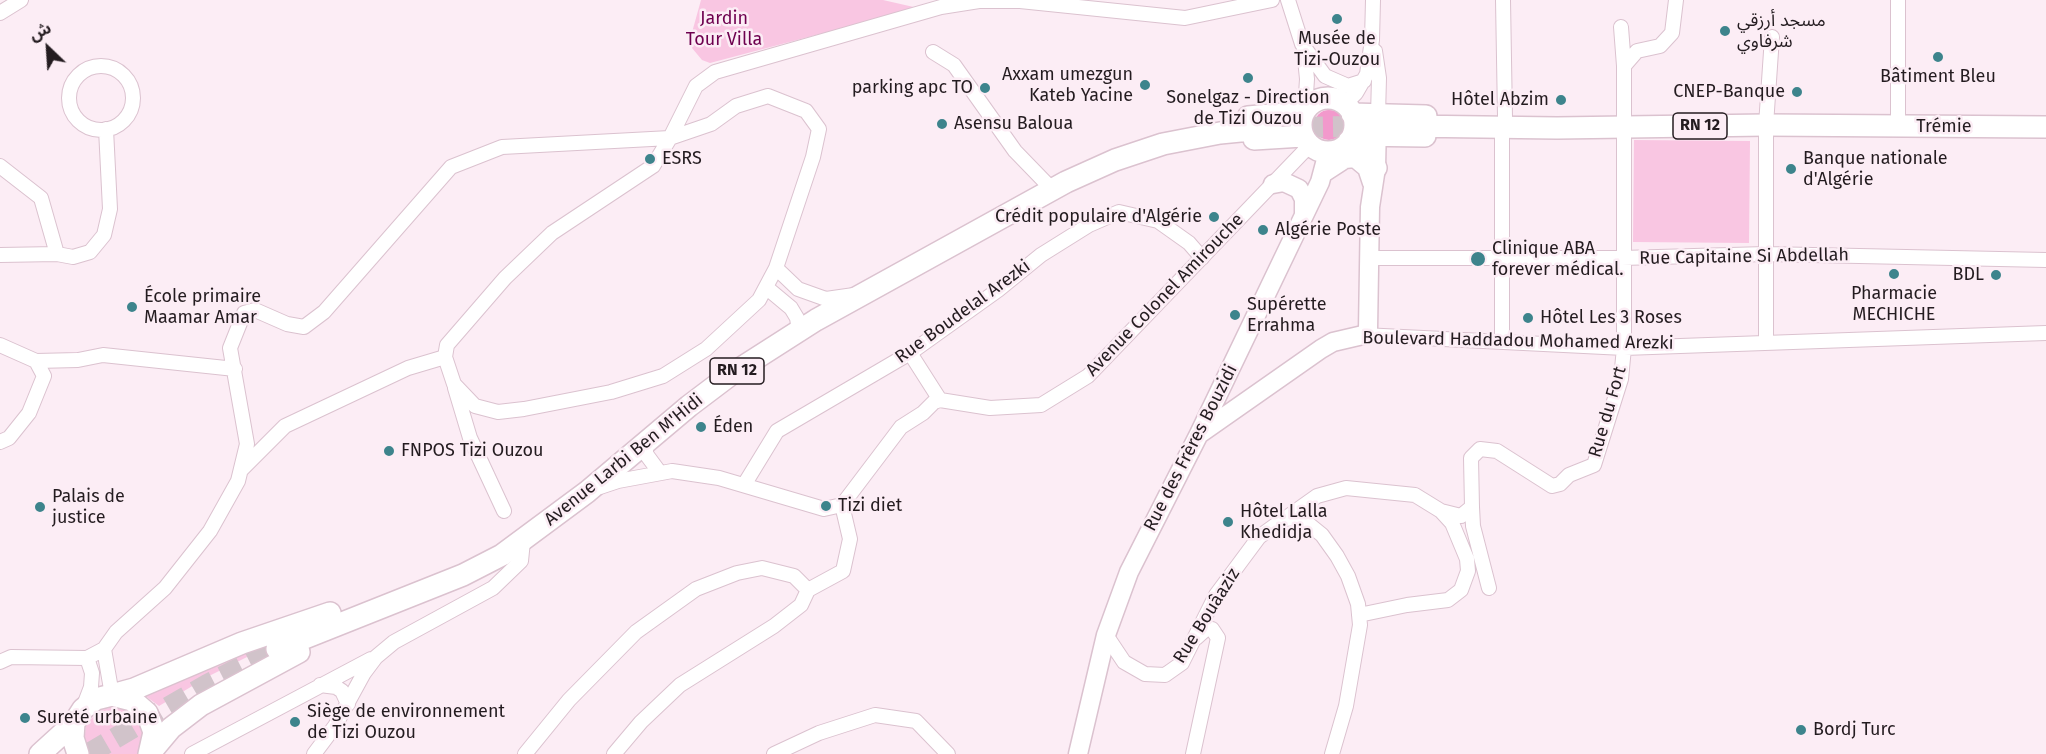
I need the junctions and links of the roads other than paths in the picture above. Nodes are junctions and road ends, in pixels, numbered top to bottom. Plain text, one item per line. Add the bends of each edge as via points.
1 (21, 0) edge
2 (964, 0) edge
3 (1272, 0) edge
4 (1288, 0) edge
5 (1374, 0) edge
6 (1503, 0) edge
7 (1676, 0) edge
8 (1898, 0) edge
9 (980, 1) edge
10 (0, 13) edge
11 (1621, 27) dead end
12 (1772, 37) dead end
13 (1372, 40) junction
14 (1302, 44) junction
15 (933, 52) dead end
16 (1624, 66) junction
17 (1364, 81) junction
18 (1307, 89) junction
19 (1305, 111) junction
20 (1898, 117) junction
21 (1271, 121) junction
22 (1350, 123) junction
23 (1377, 125) junction
24 (1766, 125) junction
25 (1843, 125) junction
26 (1408, 126) dead end
27 (1504, 127) junction
28 (1557, 128) junction
29 (1625, 128) junction
30 (2046, 128) edge
31 (106, 129) junction
32 (670, 138) junction
33 (1316, 151) junction
34 (1, 171) edge
35 (1374, 176) junction
36 (1273, 184) junction
37 (1040, 191) junction
38 (1304, 217) junction
39 (57, 254) junction
40 (1766, 254) junction
41 (0, 255) edge
42 (1202, 258) junction
43 (1370, 258) junction
44 (1622, 258) junction
45 (1502, 259) junction
46 (2046, 260) edge
47 (776, 268) junction
48 (767, 288) junction
49 (865, 293) junction
50 (799, 330) junction
51 (2046, 333) edge
52 (1363, 335) junction
53 (1502, 340) junction
54 (1766, 343) junction
55 (0, 345) edge
56 (1624, 348) junction
57 (910, 352) junction
58 (445, 357) junction
59 (36, 361) junction
60 (235, 369) junction
61 (454, 384) junction
62 (940, 400) junction
63 (1200, 434) junction
64 (0, 441) edge
65 (646, 443) junction
66 (240, 471) junction
67 (660, 473) junction
68 (744, 485) junction
69 (587, 492) junction
70 (842, 505) junction
71 (1472, 507) junction
72 (504, 511) dead end
73 (1441, 511) junction
74 (1284, 519) junction
75 (523, 541) junction
76 (463, 575) junction
77 (1489, 588) dead end
78 (808, 590) junction
79 (1359, 615) junction
80 (1106, 635) junction
81 (1196, 638) junction
82 (104, 649) junction
83 (277, 649) tunnel mouth
84 (376, 657) junction
85 (87, 658) junction
86 (0, 662) edge
87 (320, 685) junction
88 (112, 695) junction
89 (348, 704) junction
90 (78, 716) junction
91 (149, 753) edge
92 (40, 754) edge
93 (78, 754) edge
94 (192, 754) edge
95 (314, 754) edge
96 (525, 754) edge
97 (614, 754) edge
98 (774, 754) edge
99 (948, 754) edge
100 (1078, 754) edge
101 (1193, 754) edge
102 (1332, 754) edge

1 - 10 street
2 - 9 street
3 - 9 street via 1185,18 1020,1
4 - 14 street
5 - 13 street
6 - 27 street
7 - 16 street via 1672,33 1660,46 1637,51
8 - 20 street
9 - 32 street via 941,7 715,72 696,86
11 - 16 street
12 - 24 street
13 - 17 street
13 - 23 street via 1379,78
14 - 17 street via 1332,81 1348,86
14 - 18 street
15 - 37 street via 954,65
16 - 29 street
17 - 22 street
18 - 19 street
18 - 21 main road
19 - 21 main road, Avenue Larbi Ben M'Hidi
19 - 22 main road via 1313,102 1335,99
19 - 33 main road via 1301,126
20 - 25 main road, RN 12 via 1873,116
20 - 30 main road, RN 12
21 - 37 main road, Avenue Larbi Ben M'Hidi / RN 12 via 1147,149
22 - 23 main road
22 - 33 main road via 1340,149
22 - 35 main road via 1369,153
23 - 27 main road
23 - 35 main road
24 - 25 main road, RN 12
24 - 29 main road, RN 12
24 - 40 street
25 - 30 main road, Trémie / RN 12
26 - 28 main road, RN 12
27 - 28 main road via 1531,135
27 - 45 street
28 - 29 main road, RN 12
29 - 44 street
31 - 31 street via 128,115 133,96 125,76 95,66 76,78 68,98 70,109 83,125
31 - 39 street via 110,210 104,235 90,252 73,257
32 - 47 street via 711,124 736,106 768,96 806,111 819,129
32 - 58 street via 653,166 552,233 505,278 461,326 447,345
32 - 60 street via 502,147 451,167 324,312 304,327 286,324 255,310 244,313 230,348
33 - 35 main road via 1355,158
33 - 36 street, Avenue Colonel Amirouche
33 - 37 main road, Avenue Larbi Ben M'Hidi via 1229,142 1163,156 1102,175 1058,195
33 - 38 main road, Rue des Frères Bouzidi
34 - 39 street via 41,198
35 - 43 main road
36 - 38 main road via 1284,182 1299,189 1304,199
36 - 42 street, Avenue Colonel Amirouche
37 - 49 main road, Avenue Larbi Ben M'Hidi / RN 12
38 - 63 main road, Rue des Frères Bouzidi
39 - 41 street
40 - 44 street, Rue Capitaine Si Abdellah
40 - 46 street, Rue Capitaine Si Abdellah
40 - 54 street
42 - 57 street, Rue Boudelal Arezki via 1189,243 1158,221 1119,212 1089,225 1041,255
42 - 62 street, Avenue Colonel Amirouche via 1088,376 1041,405 990,408
43 - 45 street, Rue Capitaine Si Abdellah
43 - 52 main road via 1369,327
44 - 45 street, Rue Capitaine Si Abdellah
44 - 56 street
45 - 53 street
47 - 48 street
47 - 49 street via 798,289 826,299
48 - 50 street via 791,308
48 - 61 street via 706,349 649,381 498,412 475,406
49 - 50 main road, Avenue Larbi Ben M'Hidi / RN 12
50 - 65 main road, Avenue Larbi Ben M'Hidi / RN 12 via 709,391
51 - 54 street, Boulevard Haddadou Mohamed Arezki
52 - 53 street, Boulevard Haddadou Mohamed Arezki
52 - 63 main road, Boulevard Haddadou Mohamed Arezki via 1327,345
53 - 56 street, Boulevard Haddadou Mohamed Arezki
54 - 56 street, Boulevard Haddadou Mohamed Arezki
55 - 59 street
56 - 71 street, Rue du Fort via 1621,379 1594,465 1552,486 1497,451 1480,449 1471,458
57 - 62 street
57 - 68 street, Rue Boudelal Arezki via 777,430
58 - 61 street
58 - 66 street via 408,368 285,426
59 - 60 street via 103,355
59 - 64 street via 44,376 29,413 9,438
60 - 66 street via 247,444
61 - 72 street via 470,438
62 - 70 street via 901,427
63 - 80 main road, Rue des Frères Bouzidi via 1129,572
65 - 67 street via 646,454
65 - 69 main road, Avenue Larbi Ben M'Hidi / RN 12
66 - 82 street via 210,531 165,588 116,632
67 - 68 street via 672,471
67 - 69 street
68 - 70 street via 824,509
69 - 75 main road, Avenue Larbi Ben M'Hidi / RN 12
70 - 78 street via 850,538 843,571
71 - 73 street via 1461,516
71 - 77 street
73 - 74 street, Rue Bouâaziz via 1415,495 1346,488 1317,496
73 - 79 street via 1452,523 1467,559 1468,571 1461,590 1448,600
74 - 79 street via 1301,518 1322,535 1348,576
74 - 81 street, Rue Bouâaziz via 1259,537 1246,554 1216,595
75 - 76 main road, Avenue Larbi Ben M'Hidi / RN 12
75 - 84 street via 521,561 493,588 394,642
76 - 83 main road, Avenue Larbi Ben M'Hidi / RN 12
76 - 88 main road, Avenue Larbi Ben M'Hidi via 441,576 295,624
76 - 91 main road, Avenue Larbi Ben M'Hidi via 436,594 297,653 220,693 186,715
78 - 96 street via 794,576 762,568 696,589 636,632 569,700
78 - 97 street via 801,605 774,626 680,685
79 - 102 street via 1346,706
80 - 81 street, Rue Bouâaziz via 1124,662 1145,674 1166,675 1182,663
80 - 100 main road, Rue des Frères Bouzidi
81 - 101 street via 1206,629 1212,629 1218,638
82 - 85 street
82 - 88 street
84 - 87 street
84 - 89 street
85 - 86 street via 11,657
85 - 90 street via 91,687
87 - 89 street via 336,687
87 - 94 street
88 - 90 main road, Avenue Larbi Ben M'Hidi via 96,699
88 - 91 main road via 132,700 147,713 153,732
89 - 95 street
90 - 92 main road, Avenue Larbi Ben M'Hidi
90 - 93 main road via 73,738
98 - 99 street via 819,733 875,715 916,721

